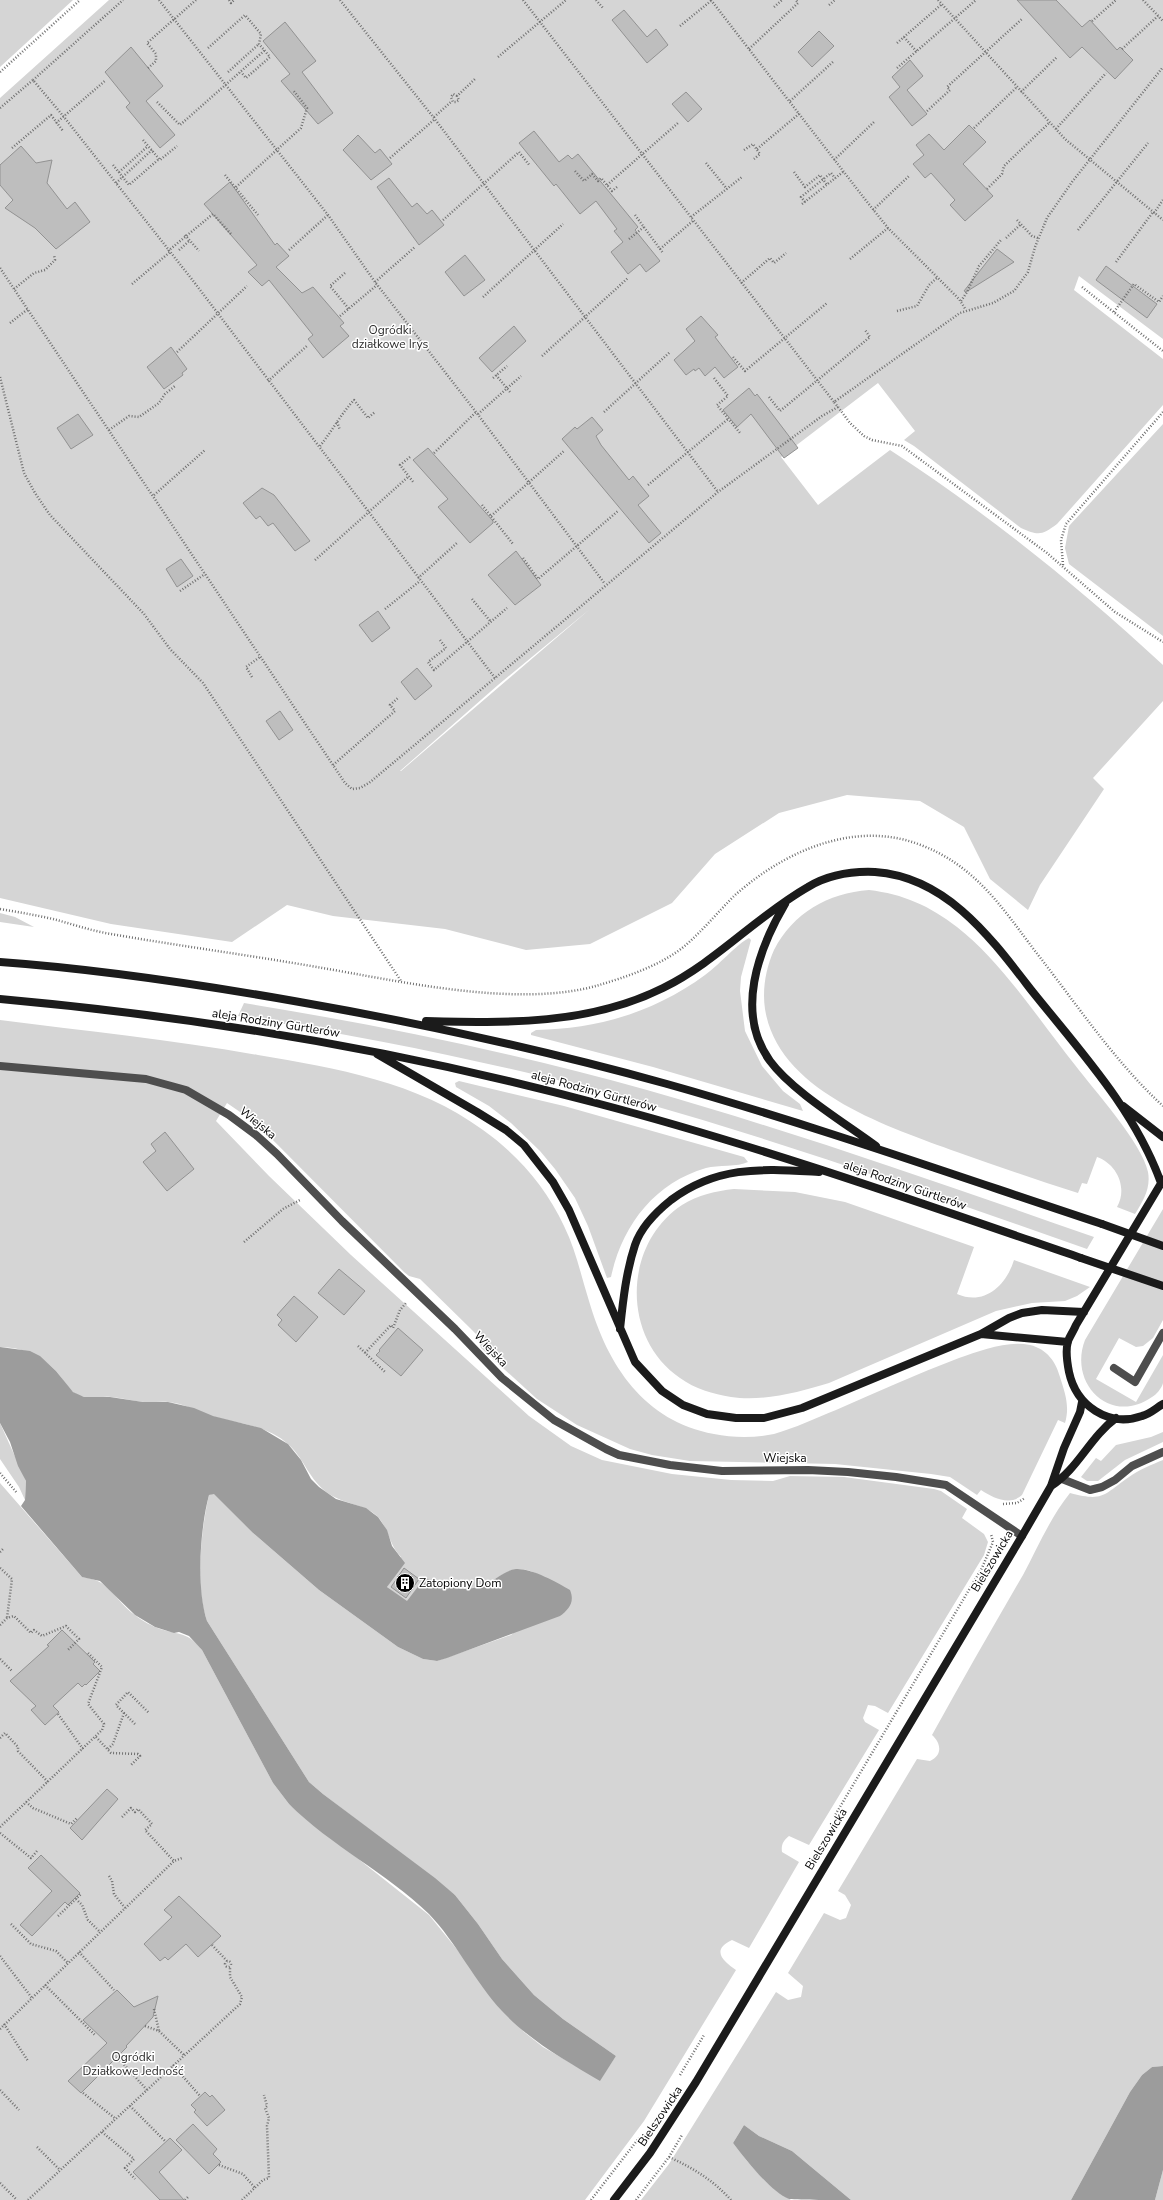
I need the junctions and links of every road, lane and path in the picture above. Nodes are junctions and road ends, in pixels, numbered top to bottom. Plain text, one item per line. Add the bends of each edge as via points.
1 (80, 0) edge
2 (123, 0) edge
3 (159, 0) edge
4 (196, 0) edge
5 (229, 0) edge
6 (234, 0) edge
7 (340, 0) edge
8 (523, 0) edge
9 (566, 0) edge
10 (596, 0) edge
11 (712, 0) edge
12 (782, 0) edge
13 (796, 0) edge
14 (835, 0) edge
15 (938, 0) edge
16 (976, 0) edge
17 (1116, 0) edge
18 (1143, 0) edge
19 (942, 4) junction
20 (829, 5) dead end
21 (774, 7) dead end
22 (603, 8) dead end
23 (1158, 16) junction
24 (174, 18) junction
25 (1023, 18) dead end
26 (954, 19) junction
27 (540, 21) junction
28 (1092, 21) dead end
29 (1163, 22) edge
30 (680, 26) dead end
31 (904, 37) junction
32 (897, 43) dead end
33 (259, 44) junction
34 (208, 48) dead end
35 (749, 49) junction
36 (1122, 49) dead end
37 (265, 50) junction
38 (917, 52) junction
39 (985, 52) junction
40 (498, 57) dead end
41 (1057, 57) dead end
42 (834, 61) dead end
43 (1163, 67) edge
44 (148, 68) dead end
45 (897, 68) dead end
46 (0, 72) edge
47 (228, 72) dead end
48 (241, 72) junction
49 (1106, 73) dead end
50 (475, 79) dead end
51 (33, 80) junction
52 (106, 80) dead end
53 (225, 85) junction
54 (1017, 87) junction
55 (293, 90) dead end
56 (1021, 92) junction
57 (790, 101) junction
58 (157, 102) dead end
59 (0, 108) edge
60 (927, 111) dead end
61 (800, 113) junction
62 (64, 117) junction
63 (434, 118) junction
64 (874, 122) dead end
65 (56, 123) junction
66 (678, 123) dead end
67 (1049, 123) junction
68 (974, 128) dead end
69 (1056, 130) junction
70 (63, 131) dead end
71 (143, 140) dead end
72 (1148, 143) dead end
73 (148, 146) junction
74 (177, 146) dead end
75 (12, 148) dead end
76 (757, 149) junction
77 (152, 150) junction
78 (744, 150) dead end
79 (276, 151) junction
80 (642, 153) junction
81 (390, 158) dead end
82 (159, 159) junction
83 (754, 159) dead end
84 (1089, 159) junction
85 (834, 160) junction
86 (706, 163) dead end
87 (113, 165) dead end
88 (530, 166) dead end
89 (575, 171) dead end
90 (119, 172) junction
91 (794, 172) dead end
92 (843, 172) junction
93 (225, 174) dead end
94 (910, 175) dead end
95 (122, 177) junction
96 (742, 177) dead end
97 (835, 178) junction
98 (824, 180) junction
99 (1116, 182) junction
100 (116, 183) junction
101 (482, 183) junction
102 (827, 184) junction
103 (607, 185) junction
104 (617, 187) dead end
105 (236, 188) junction
106 (727, 189) junction
107 (987, 189) dead end
108 (1163, 200) edge
109 (873, 210) junction
110 (1154, 213) junction
111 (258, 215) dead end
112 (328, 215) junction
113 (635, 215) dead end
114 (692, 219) junction
115 (443, 220) dead end
116 (1017, 220) dead end
117 (1163, 220) edge
118 (563, 224) dead end
119 (1021, 224) junction
120 (644, 227) junction
121 (888, 228) junction
122 (1078, 230) dead end
123 (231, 234) dead end
124 (185, 236) junction
125 (1006, 238) dead end
126 (1038, 238) junction
127 (629, 239) dead end
128 (189, 240) junction
129 (1001, 240) dead end
130 (415, 247) dead end
131 (660, 249) junction
132 (179, 250) dead end
133 (289, 250) dead end
134 (535, 250) junction
135 (199, 251) dead end
136 (169, 252) junction
137 (663, 253) dead end
138 (786, 253) dead end
139 (54, 255) dead end
140 (850, 259) dead end
141 (1116, 262) dead end
142 (0, 268) edge
143 (345, 273) dead end
144 (938, 277) junction
145 (628, 278) dead end
146 (376, 283) junction
147 (741, 283) junction
148 (132, 284) dead end
149 (247, 286) dead end
150 (1082, 287) dead end
151 (14, 288) junction
152 (1163, 296) edge
153 (483, 297) dead end
154 (961, 301) junction
155 (827, 303) dead end
156 (28, 309) junction
157 (349, 309) junction
158 (966, 310) junction
159 (897, 311) dead end
160 (1114, 312) junction
161 (217, 314) junction
162 (340, 316) dead end
163 (586, 318) junction
164 (10, 323) dead end
165 (865, 330) dead end
166 (784, 339) junction
167 (308, 345) dead end
168 (1163, 351) edge
169 (177, 352) dead end
170 (670, 352) dead end
171 (542, 356) dead end
172 (733, 356) dead end
173 (507, 366) dead end
174 (496, 375) junction
175 (521, 376) dead end
176 (0, 377) edge
177 (493, 378) dead end
178 (714, 378) dead end
179 (268, 381) junction
180 (816, 381) junction
181 (636, 383) junction
182 (175, 386) dead end
183 (507, 388) junction
184 (510, 392) dead end
185 (769, 397) dead end
186 (834, 402) junction
187 (838, 407) junction
188 (375, 412) dead end
189 (604, 412) dead end
190 (1163, 412) edge
191 (477, 413) junction
192 (728, 419) junction
193 (337, 422) junction
194 (109, 430) junction
195 (340, 430) dead end
196 (740, 433) dead end
197 (320, 446) junction
198 (205, 450) dead end
199 (564, 450) dead end
200 (434, 452) dead end
201 (687, 453) junction
202 (410, 457) dead end
203 (409, 476) junction
204 (414, 483) dead end
205 (528, 483) junction
206 (648, 485) dead end
207 (718, 492) junction
208 (154, 495) junction
209 (482, 505) dead end
210 (618, 511) dead end
211 (369, 512) junction
212 (491, 516) junction
213 (457, 543) dead end
214 (513, 544) dead end
215 (577, 547) junction
216 (523, 558) dead end
217 (315, 560) dead end
218 (1063, 566) junction
219 (205, 574) junction
220 (419, 580) junction
221 (605, 584) junction
222 (180, 591) dead end
223 (472, 600) dead end
224 (507, 608) dead end
225 (385, 609) dead end
226 (491, 622) junction
227 (440, 640) dead end
228 (1163, 642) edge
229 (467, 643) junction
230 (260, 657) junction
231 (252, 677) dead end
232 (495, 678) junction
233 (400, 697) dead end
234 (333, 764) junction
235 (787, 901) junction
236 (0, 909) edge
237 (0, 962) edge
238 (402, 982) junction
239 (0, 999) edge
240 (408, 1020) junction
241 (369, 1049) junction
242 (0, 1066) edge
243 (1121, 1104) junction
244 (1163, 1106) edge
245 (1163, 1137) edge
246 (882, 1150) junction
247 (833, 1173) junction
248 (1162, 1182) edge
249 (312, 1191) junction
250 (244, 1242) dead end
251 (1163, 1246) edge
252 (1163, 1286) edge
253 (418, 1292) junction
254 (1084, 1312) junction
255 (620, 1330) junction
256 (1163, 1333) edge
257 (981, 1334) junction
258 (1068, 1342) junction
259 (358, 1346) dead end
260 (365, 1353) junction
261 (1114, 1368) dead end
262 (386, 1373) dead end
263 (1082, 1402) junction
264 (1163, 1404) edge
265 (1116, 1418) junction
266 (1163, 1452) edge
267 (0, 1473) edge
268 (1062, 1479) junction
269 (1051, 1486) junction
270 (17, 1493) dead end
271 (1028, 1494) dead end
272 (999, 1503) dead end
273 (990, 1530) dead end
274 (1022, 1536) junction
275 (4, 1548) dead end
276 (0, 1552) edge
277 (0, 1568) edge
278 (7, 1618) junction
279 (0, 1625) edge
280 (67, 1651) dead end
281 (88, 1653) dead end
282 (0, 1659) edge
283 (12, 1672) dead end
284 (124, 1713) junction
285 (149, 1713) dead end
286 (58, 1714) dead end
287 (135, 1724) dead end
288 (96, 1737) junction
289 (0, 1738) edge
290 (84, 1749) junction
291 (108, 1750) junction
292 (131, 1765) dead end
293 (48, 1782) junction
294 (26, 1802) junction
295 (122, 1817) dead end
296 (77, 1818) dead end
297 (832, 1820) dead end
298 (0, 1827) edge
299 (0, 1833) edge
300 (37, 1851) dead end
301 (182, 1858) dead end
302 (174, 1861) junction
303 (109, 1876) dead end
304 (81, 1894) dead end
305 (76, 1899) junction
306 (125, 1908) junction
307 (58, 1916) dead end
308 (12, 1924) dead end
309 (100, 1932) junction
310 (212, 1945) dead end
311 (79, 1952) junction
312 (0, 1956) edge
313 (68, 1963) junction
314 (45, 1985) junction
315 (114, 1990) dead end
316 (32, 1998) junction
317 (154, 2009) dead end
318 (4, 2024) junction
319 (145, 2026) dead end
320 (0, 2028) edge
321 (707, 2030) dead end
322 (159, 2031) junction
323 (95, 2035) dead end
324 (184, 2055) junction
325 (118, 2058) dead end
326 (28, 2061) dead end
327 (173, 2065) junction
328 (679, 2077) dead end
329 (0, 2090) edge
330 (147, 2090) junction
331 (83, 2092) dead end
332 (264, 2095) dead end
333 (200, 2096) dead end
334 (130, 2106) junction
335 (19, 2110) dead end
336 (116, 2119) junction
337 (102, 2132) junction
338 (643, 2134) dead end
339 (164, 2142) dead end
340 (37, 2147) dead end
341 (669, 2157) dead end
342 (219, 2165) dead end
343 (60, 2170) junction
344 (135, 2179) dead end
345 (0, 2183) edge
346 (255, 2188) junction
347 (189, 2196) dead end
348 (17, 2200) edge
349 (28, 2200) edge
350 (185, 2200) edge
351 (242, 2200) edge
352 (591, 2200) edge
353 (614, 2200) edge
354 (731, 2200) edge

1 - 46 path
2 - 51 path
3 - 24 path
4 - 24 path
5 - 6 path via 231,3
7 - 63 path
8 - 27 path
9 - 27 path
10 - 22 path
11 - 30 path
11 - 35 path
12 - 21 path
13 - 35 path via 798,3
14 - 20 path
15 - 19 path
16 - 26 path
17 - 28 path
18 - 23 path
19 - 26 path
19 - 31 path
23 - 29 path
23 - 36 path
24 - 44 path via 147,43 156,54 156,61
24 - 53 path
25 - 39 path
26 - 38 path
26 - 39 path
27 - 40 path
27 - 80 path
31 - 32 path
31 - 38 path
33 - 34 path via 261,34 245,15
33 - 37 path
33 - 47 path
35 - 57 path
37 - 48 path
37 - 48 path via 270,57 256,70 246,78
38 - 45 path
39 - 54 path
39 - 60 path via 947,87 950,90
41 - 56 path
42 - 57 path
43 - 84 path
48 - 53 path
49 - 69 path
50 - 63 path via 457,96 453,94 450,97 452,101
51 - 59 path
51 - 62 path
52 - 62 path
53 - 58 path via 180,125
53 - 79 path
54 - 56 path
54 - 68 path
55 - 79 path via 307,108 301,128
56 - 67 path
57 - 61 path
61 - 76 path
61 - 85 path
62 - 65 path
62 - 100 path
63 - 81 path
63 - 101 path
64 - 85 path
65 - 70 path
65 - 75 path via 50,115
66 - 80 path
67 - 69 path
67 - 107 path via 1004,166 1002,174
69 - 84 path
71 - 73 path
72 - 99 path
73 - 77 path
73 - 90 path
74 - 82 path
76 - 78 path via 753,144
76 - 83 path via 760,154
77 - 82 path
77 - 95 path
79 - 105 path
79 - 112 path
80 - 103 path
80 - 114 path
82 - 95 path via 129,185
84 - 99 path
84 - 126 path via 1047,218
85 - 92 path
86 - 106 path
87 - 90 path
88 - 101 path via 519,152
89 - 103 path via 584,181 592,174 598,180 601,178
90 - 95 path
91 - 98 path via 805,187 820,175
92 - 97 path
92 - 109 path
93 - 105 path
94 - 109 path
95 - 100 path
96 - 106 path
97 - 98 path via 832,174
97 - 102 path
98 - 102 path
98 - 102 path via 801,197 803,203
99 - 110 path
99 - 122 path
100 - 136 path
101 - 115 path
101 - 134 path
103 - 104 path via 612,191
105 - 111 path
106 - 114 path
108 - 110 path
109 - 121 path
110 - 117 path
110 - 141 path
112 - 133 path
112 - 146 path
113 - 120 path
114 - 131 path
114 - 147 path
116 - 119 path
118 - 134 path
119 - 125 path
119 - 126 path via 1032,236
120 - 127 path
120 - 131 path
121 - 140 path
121 - 144 path
123 - 124 path via 213,214
124 - 128 path
124 - 136 path
126 - 158 path via 1028,272 1014,291 993,303
128 - 132 path
128 - 135 path
129 - 154 path via 979,266
130 - 146 path
131 - 137 path
134 - 153 path
134 - 163 path
136 - 148 path
136 - 161 path
138 - 147 path via 774,263 770,258
139 - 151 path via 55,260 48,268 34,273
142 - 151 path
143 - 157 path via 330,286
144 - 154 path
144 - 159 path via 929,285 916,306
145 - 163 path
146 - 157 path
146 - 191 path
147 - 166 path
149 - 161 path
150 - 160 path
151 - 156 path
152 - 160 path via 1159,302 1134,284
154 - 158 path
155 - 166 path
156 - 164 path
156 - 194 path
157 - 162 path
158 - 186 path
160 - 168 path
161 - 169 path
161 - 179 path
163 - 171 path
163 - 181 path
165 - 180 path via 870,337
166 - 172 path via 745,371
166 - 180 path
167 - 179 path
170 - 181 path
173 - 174 path
174 - 177 path
174 - 183 path
175 - 183 path
176 - 238 path via 24,473 50,516 144,614 170,649 203,683
178 - 192 path via 728,396 717,405
179 - 197 path
180 - 185 path via 780,411
180 - 186 path
181 - 189 path
181 - 201 path
182 - 194 path via 159,403 139,417 129,416
183 - 184 path
183 - 191 path
186 - 187 path
187 - 207 path
187 - 218 path via 864,436 902,446
188 - 193 path via 368,418 354,400
190 - 218 path via 1066,524 1061,540
191 - 200 path
191 - 205 path
192 - 196 path
192 - 201 path
193 - 195 path
193 - 197 path
194 - 208 path
197 - 211 path
198 - 208 path
199 - 205 path
201 - 206 path
201 - 207 path
202 - 203 path via 400,465
203 - 204 path
203 - 211 path
205 - 212 path
205 - 215 path
207 - 221 path
208 - 219 path
209 - 212 path
210 - 215 path
211 - 217 path
211 - 220 path
212 - 214 path
213 - 220 path
215 - 216 path via 538,579
215 - 221 path
218 - 228 path via 1115,612
219 - 222 path
219 - 230 path
220 - 225 path
220 - 229 path
221 - 232 path
223 - 226 path
224 - 226 path
226 - 229 path
227 - 229 path via 446,648 428,662 434,670
229 - 232 path
230 - 231 path via 246,667
230 - 234 path
232 - 234 path via 364,786 352,789
233 - 234 path via 390,705 395,711
235 - 240 main road via 696,968 663,988 614,1008 559,1018 497,1023
235 - 243 main road via 808,886 834,876 858,871 893,873 924,884 950,900 988,936
235 - 246 main road via 773,924 756,969 750,1000 755,1035 769,1060 786,1079
236 - 238 path via 108,934 210,948
237 - 240 main road, aleja Rodziny Gürtlerów via 114,973 216,987
238 - 244 path via 470,991 542,994 592,987 630,975 685,946 738,893 803,850 842,838 869,835 899,839 917,843 964,867 990,892 1120,1060
239 - 241 main road, aleja Rodziny Gürtlerów via 234,1028
240 - 246 main road, aleja Rodziny Gürtlerów via 665,1084
241 - 247 main road, aleja Rodziny Gürtlerów via 598,1103
241 - 255 main road via 477,1112 524,1145 570,1210
242 - 249 street, Wiejska via 146,1079 186,1090 229,1115 256,1135
243 - 245 main road
243 - 248 main road
246 - 251 main road, aleja Rodziny Gürtlerów, bridge
247 - 252 main road, aleja Rodziny Gürtlerów, bridge
247 - 255 main road via 790,1170 721,1174 703,1180 680,1193 654,1214 635,1244 624,1287
248 - 254 main road
249 - 250 path via 283,1209
249 - 253 street, Wiejska
253 - 260 path via 400,1310 393,1328 390,1325
253 - 274 street, Wiejska via 502,1378 535,1406 576,1433 619,1455 670,1465 722,1471 848,1472 946,1485
254 - 257 main road via 1042,1310 1022,1313
254 - 258 main road
255 - 257 main road via 635,1362 662,1391 683,1405 707,1414 736,1418 764,1418 802,1408
256 - 261 street via 1135,1382
257 - 258 main road
258 - 263 main road via 1066,1357 1070,1376
259 - 260 path
260 - 262 path
263 - 265 main road via 1101,1415
263 - 269 main road, Bielszowicka
264 - 265 main road via 1141,1417
265 - 268 main road via 1096,1436
266 - 268 street via 1132,1466 1102,1487 1090,1490
267 - 270 path
268 - 269 main road
269 - 274 main road, Bielszowicka
271 - 272 path via 1017,1503
273 - 297 path via 993,1542 982,1568
274 - 353 main road, Bielszowicka via 696,2082 650,2152
275 - 276 path
277 - 278 path via 12,1580
278 - 279 path
278 - 280 path via 14,1616 31,1633 34,1630 42,1636 66,1626 79,1639
281 - 288 path via 102,1667 88,1704 104,1724
282 - 283 path
284 - 285 path via 116,1705 128,1692
284 - 287 path
284 - 291 path via 113,1744
286 - 290 path
288 - 290 path
288 - 291 path
289 - 293 path via 5,1733 18,1747 18,1751
290 - 293 path
291 - 292 path via 114,1754 138,1754 140,1756
293 - 294 path
294 - 296 path via 33,1808 72,1824
294 - 298 path
295 - 302 path via 131,1808 135,1812 138,1810 152,1824 145,1830
299 - 300 path via 31,1858
301 - 302 path
302 - 306 path
303 - 306 path via 115,1897
304 - 305 path
305 - 307 path
305 - 309 path via 82,1905 88,1920
306 - 309 path
308 - 313 path via 31,1944 56,1951
309 - 311 path
310 - 324 path via 227,1962 231,1962 230,1977 242,1997 241,2002
311 - 313 path
311 - 315 path
312 - 316 path
313 - 314 path
314 - 316 path
314 - 323 path
316 - 318 path
317 - 322 path
318 - 320 path
318 - 326 path
319 - 322 path
321 - 328 path
322 - 324 path
324 - 327 path
325 - 330 path
327 - 330 path
327 - 333 path
329 - 335 path
330 - 334 path
331 - 336 path
332 - 346 path via 269,2118 269,2178
334 - 336 path
334 - 339 path
336 - 337 path
337 - 343 path
337 - 344 path via 134,2159 125,2168
338 - 352 path
340 - 343 path
341 - 354 path via 694,2168 718,2186
342 - 346 path via 243,2174
343 - 349 path
345 - 348 path
346 - 351 path
347 - 350 path

